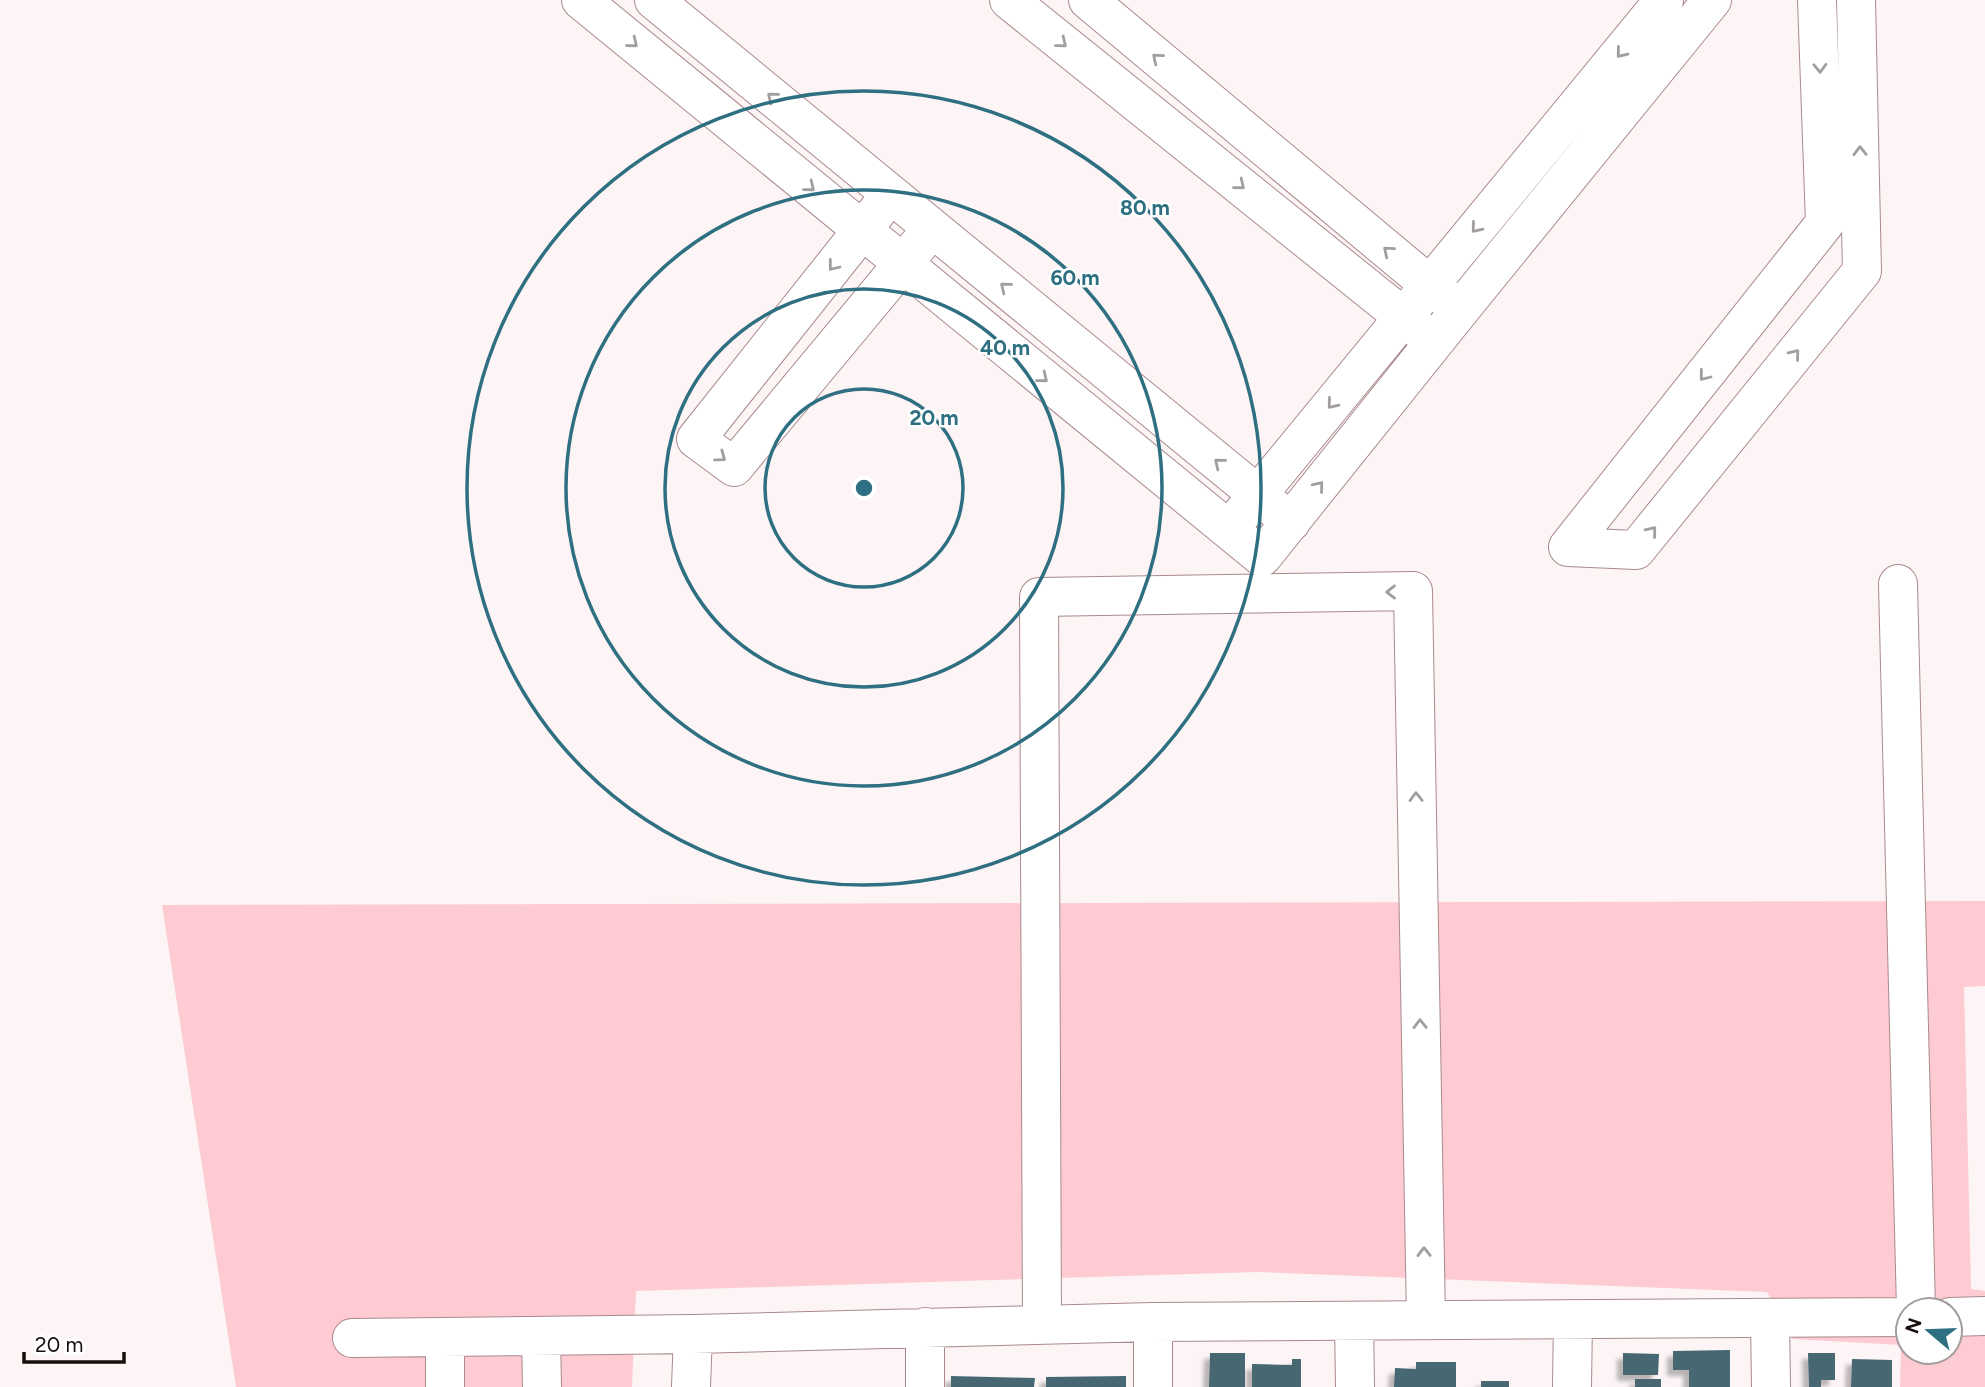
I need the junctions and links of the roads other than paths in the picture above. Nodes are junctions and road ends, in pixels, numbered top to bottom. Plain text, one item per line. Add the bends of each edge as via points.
1 (581, 0) edge
2 (654, 0) edge
3 (1009, 0) edge
4 (1088, 0) edge
5 (1664, 0) edge
6 (1712, 0) edge
7 (1817, 0) edge
8 (1856, 0) edge
9 (1191, 86) junction
10 (1161, 122) junction
11 (892, 194) junction
12 (1843, 222) junction
13 (932, 228) junction
14 (861, 229) junction
15 (903, 264) junction
16 (1430, 285) junction
17 (1460, 310) junction
18 (1403, 317) junction
19 (1434, 342) junction
20 (1258, 494) junction
21 (1291, 522) junction
22 (1228, 529) junction
23 (1898, 584) dead end
24 (1916, 1296) edge
25 (1985, 1316) edge
26 (1894, 1317) edge
27 (1964, 1317) edge
28 (1770, 1318) junction
29 (1573, 1319) junction
30 (1426, 1320) junction
31 (1354, 1321) junction
32 (1153, 1322) junction
33 (1042, 1325) junction
34 (925, 1327) junction
35 (693, 1334) junction
36 (541, 1336) junction
37 (445, 1337) junction
38 (352, 1338) dead end
39 (445, 1387) edge
40 (542, 1387) edge
41 (691, 1387) edge
42 (925, 1387) edge
43 (1153, 1387) edge
44 (1354, 1387) edge
45 (1572, 1387) edge
46 (1771, 1387) edge

1 -> 14 street
11 -> 2 street
3 -> 10 street
9 -> 4 street
5 -> 16 street
6 - 17 street
7 -> 12 street
12 -> 8 street
9 - 10 street
16 -> 9 street
10 -> 18 street
11 - 13 street
11 - 14 street
12 -> 12 street via 1568,547 1636,550 1862,271
13 - 15 street
20 -> 13 street
14 - 15 street
14 -> 15 street via 696,439 734,467
15 -> 22 street
16 - 17 street
16 - 18 street
17 - 19 street
18 - 19 street
18 -> 20 street
21 -> 19 street
20 - 21 street
20 - 22 street
21 - 22 street via 1262,557
23 - 24 street
25 - 27 street
26 - 28 street
28 - 29 street
28 - 46 street
29 - 30 street
29 - 45 street
30 - 31 street
30 -> 33 street via 1413,592 1039,597
31 - 32 street
31 - 44 street
32 - 33 street
32 - 43 street
33 - 34 street
34 - 35 street
34 - 42 street
35 - 36 street
35 - 41 street
36 - 37 street
36 - 40 street
37 - 38 street
37 - 39 street

